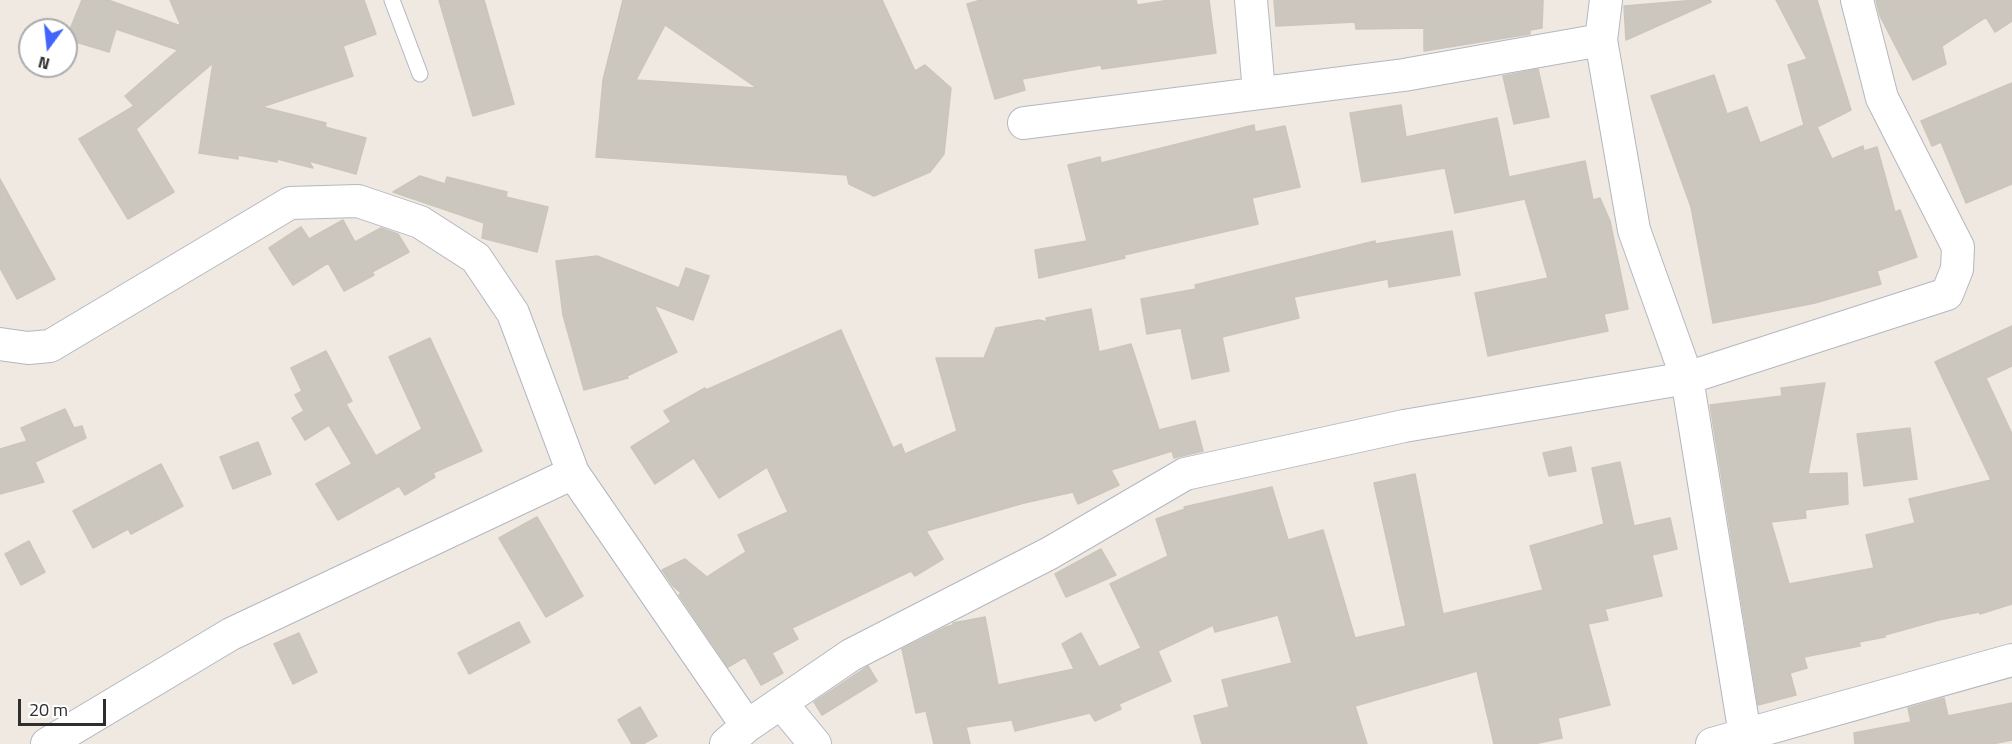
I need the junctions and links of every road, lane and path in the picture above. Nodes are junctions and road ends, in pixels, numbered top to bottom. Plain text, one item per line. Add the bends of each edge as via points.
1 (392, 0) edge
2 (1251, 0) edge
3 (1606, 0) edge
4 (1857, 0) edge
5 (1601, 40) junction
6 (420, 74) dead end
7 (1259, 92) junction
8 (1024, 123) dead end
9 (0, 344) edge
10 (1687, 378) junction
11 (573, 473) junction
12 (2012, 660) edge
13 (781, 703) junction
14 (737, 735) edge
15 (1745, 735) junction
16 (47, 744) edge
17 (815, 744) edge
18 (1712, 744) edge

1 - 6 lane
2 - 7 street
3 - 5 street
4 - 10 street via 1882,98 1958,248 1957,269 1947,294
5 - 7 street via 1404,75
5 - 10 street via 1634,230
7 - 8 street
9 - 11 street via 50,346 291,203 358,201 420,222 476,258 513,314
10 - 13 street via 1404,426 1185,474 1050,553 851,655
10 - 15 street
11 - 14 street
11 - 16 street via 231,634
12 - 15 street
13 - 14 street
13 - 17 street
15 - 18 street

